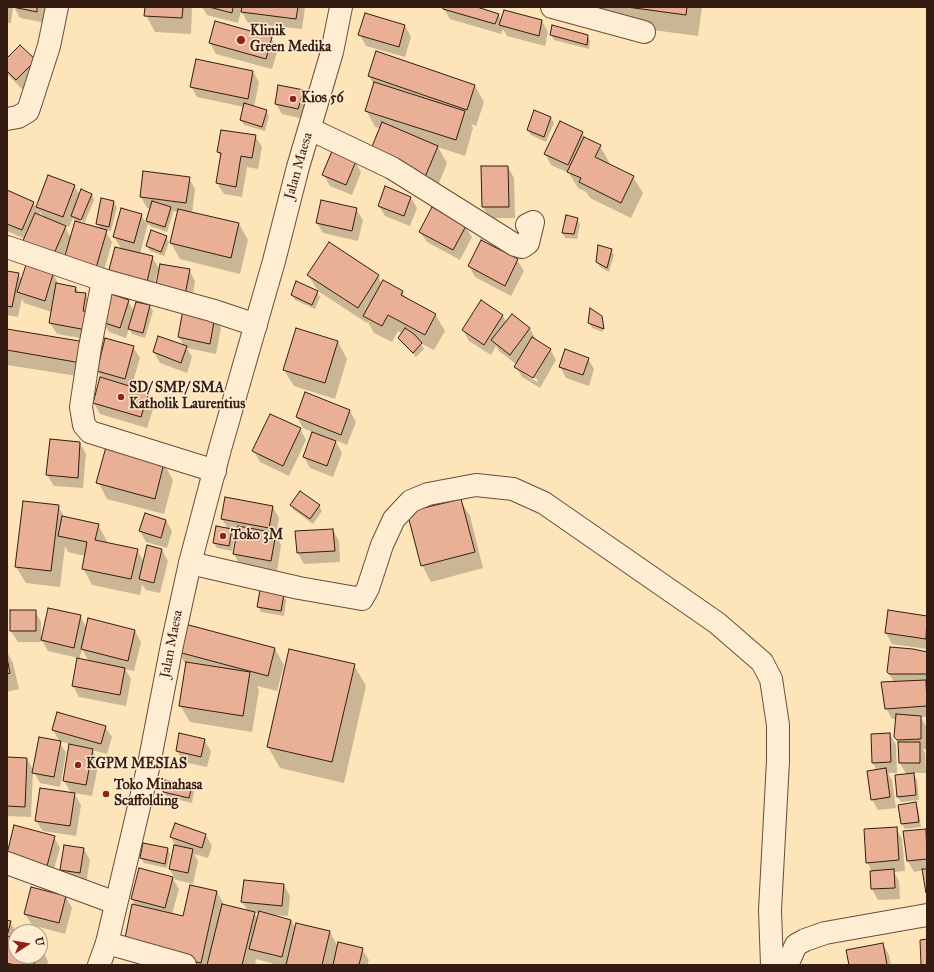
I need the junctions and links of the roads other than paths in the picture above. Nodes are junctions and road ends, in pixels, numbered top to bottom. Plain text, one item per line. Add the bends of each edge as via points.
1 (57, 7) edge
2 (341, 7) edge
3 (552, 7) edge
4 (644, 32) dead end
5 (7, 119) edge
6 (310, 129) junction
7 (527, 225) dead end
8 (7, 247) edge
9 (103, 280) junction
10 (256, 325) junction
11 (215, 471) junction
12 (190, 563) junction
13 (7, 863) edge
14 (116, 903) junction
15 (927, 915) edge
16 (107, 943) junction
17 (99, 965) edge
18 (185, 965) edge
19 (772, 965) edge
20 (787, 965) edge

1 - 5 street via 49,46 28,111 18,117
2 - 6 street, Jalan Maesa via 332,52
3 - 4 street
6 - 7 street via 392,168 516,245 522,247 528,243 533,222
6 - 10 street, Jalan Maesa
8 - 9 street
9 - 10 street
9 - 11 street via 84,385 84,425 90,432
10 - 11 street, Jalan Maesa
11 - 12 street, Jalan Maesa
12 - 14 street, Jalan Maesa via 149,764
12 - 19 street via 299,588 362,599 394,519 411,501 428,494 476,485 513,489 544,503 717,623 762,662 771,679 778,725 770,910
13 - 14 street
14 - 16 street, Jalan Maesa
15 - 20 street via 825,933 805,940 796,945
16 - 17 street, Jalan Maesa
16 - 18 street

